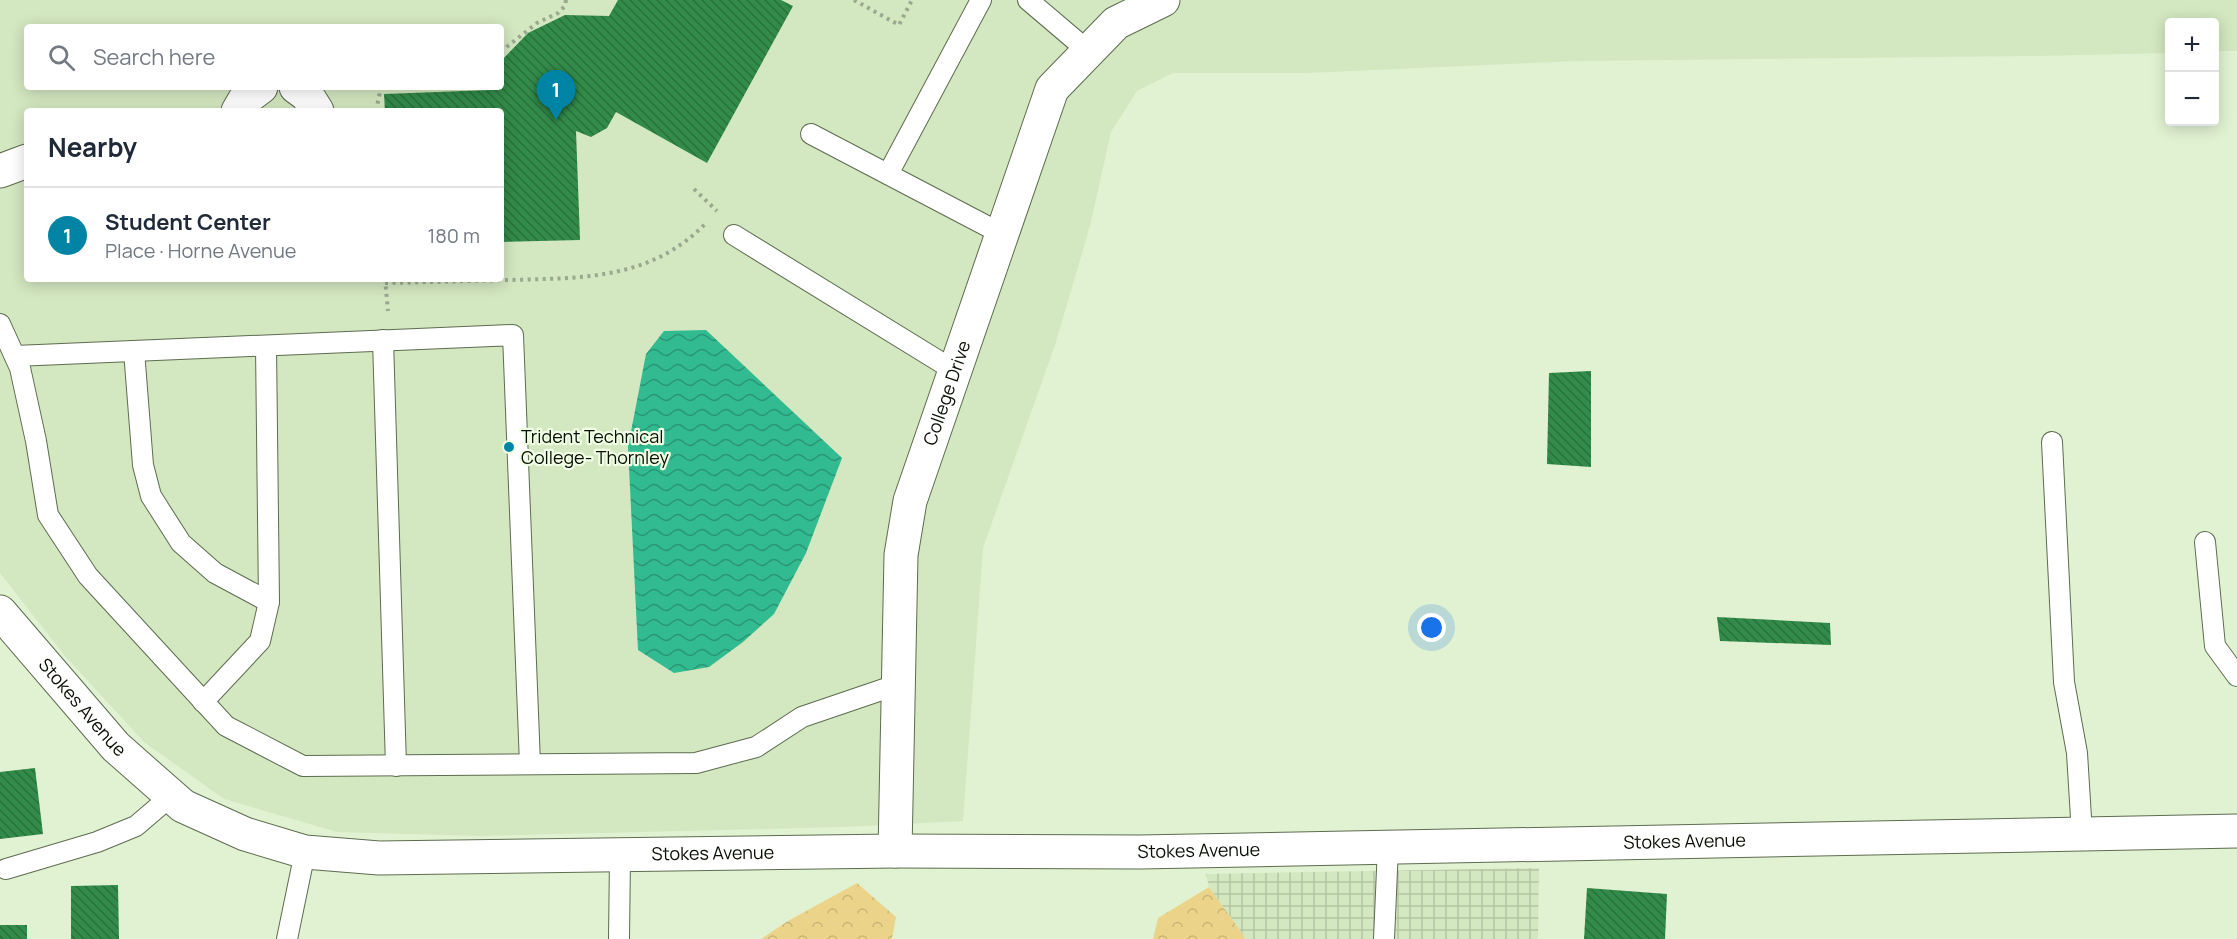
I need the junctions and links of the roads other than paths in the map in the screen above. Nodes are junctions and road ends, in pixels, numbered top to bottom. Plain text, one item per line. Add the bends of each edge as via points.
1 (981, 0) edge
2 (1028, 0) edge
3 (1163, 0) edge
4 (1088, 51) junction
5 (257, 90) edge
6 (300, 90) edge
7 (240, 108) edge
8 (315, 108) edge
9 (811, 134) dead end
10 (24, 162) edge
11 (0, 171) edge
12 (888, 174) junction
13 (1002, 234) junction
14 (734, 236) dead end
15 (0, 324) edge
16 (383, 340) junction
17 (266, 346) junction
18 (134, 351) junction
19 (15, 356) junction
20 (955, 371) junction
21 (2052, 442) dead end
22 (2205, 542) dead end
23 (269, 602) junction
24 (0, 612) edge
25 (2237, 676) edge
26 (899, 684) junction
27 (203, 702) junction
28 (530, 765) junction
29 (396, 766) junction
30 (171, 796) junction
31 (2237, 831) edge
32 (2082, 834) junction
33 (1388, 847) junction
34 (895, 851) junction
35 (305, 852) junction
36 (620, 856) junction
37 (6, 870) dead end
38 (286, 939) edge
39 (619, 939) edge
40 (1384, 939) edge

1 - 12 lane
2 - 4 lane
3 - 4 street, College Drive via 1116,23
4 - 13 street, College Drive via 1052,89
5 - 7 street
6 - 8 street
9 - 12 lane
10 - 11 street
12 - 13 lane
13 - 20 street, College Drive
14 - 20 lane
15 - 19 lane
16 - 17 lane
16 - 28 lane via 513,335
16 - 29 lane
17 - 18 lane
17 - 23 lane
18 - 19 lane
18 - 23 lane via 143,465 151,496 181,543 215,573
19 - 27 lane via 36,441 48,515 88,576
20 - 26 street, College Drive via 910,501 902,555
21 - 32 lane via 2064,682 2077,753
22 - 25 lane via 2215,646
23 - 27 lane via 260,641
24 - 30 street, Stokes Avenue via 116,747
26 - 28 lane via 802,717 756,747 696,763
26 - 34 street, College Drive
27 - 29 lane via 226,726 303,766
28 - 29 lane
30 - 35 street, Stokes Avenue via 183,806 245,834
30 - 37 lane via 136,826
31 - 32 street, Stokes Avenue
32 - 33 street, Stokes Avenue
33 - 34 street, Stokes Avenue
33 - 40 lane
34 - 36 street, Stokes Avenue
35 - 36 street, Stokes Avenue via 379,858
35 - 38 lane
36 - 39 lane

